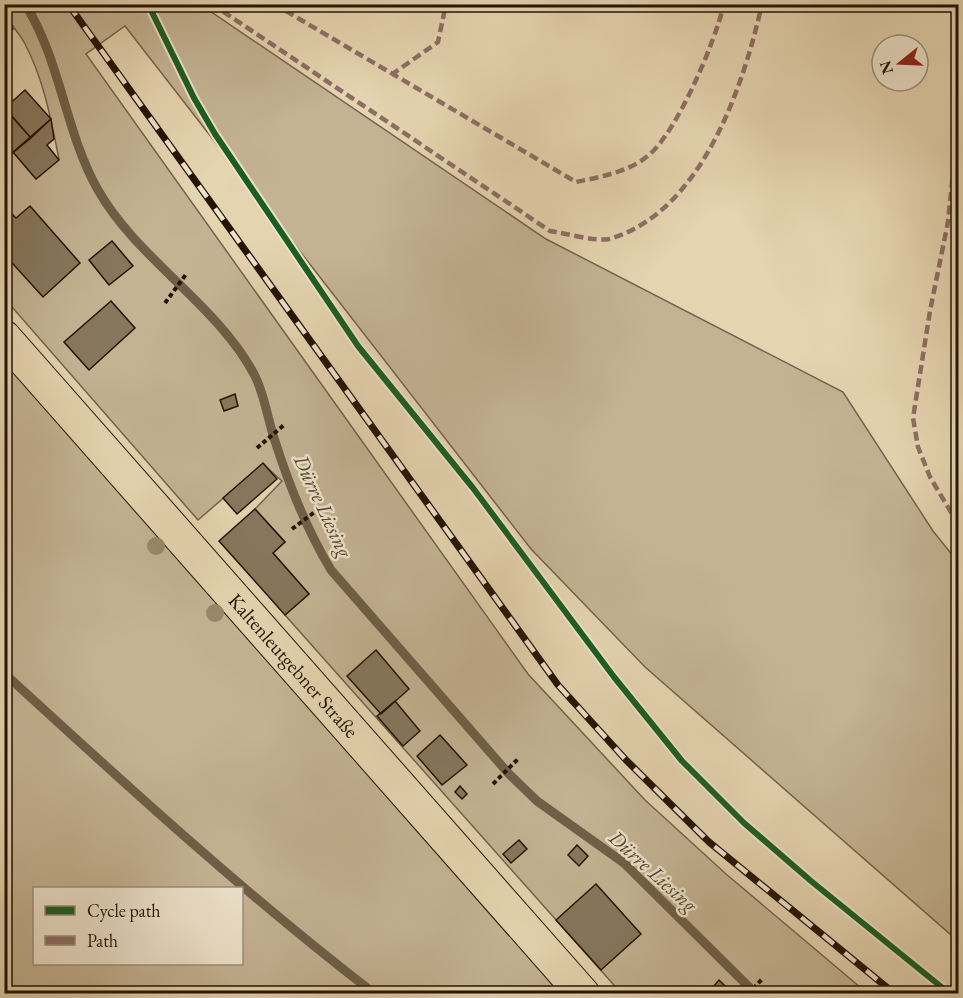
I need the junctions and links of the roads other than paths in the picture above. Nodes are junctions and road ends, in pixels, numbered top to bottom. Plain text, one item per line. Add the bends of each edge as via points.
1 (4, 337) edge
2 (583, 993) edge

1 - 2 main road, Kaltenleutgebner Straße

